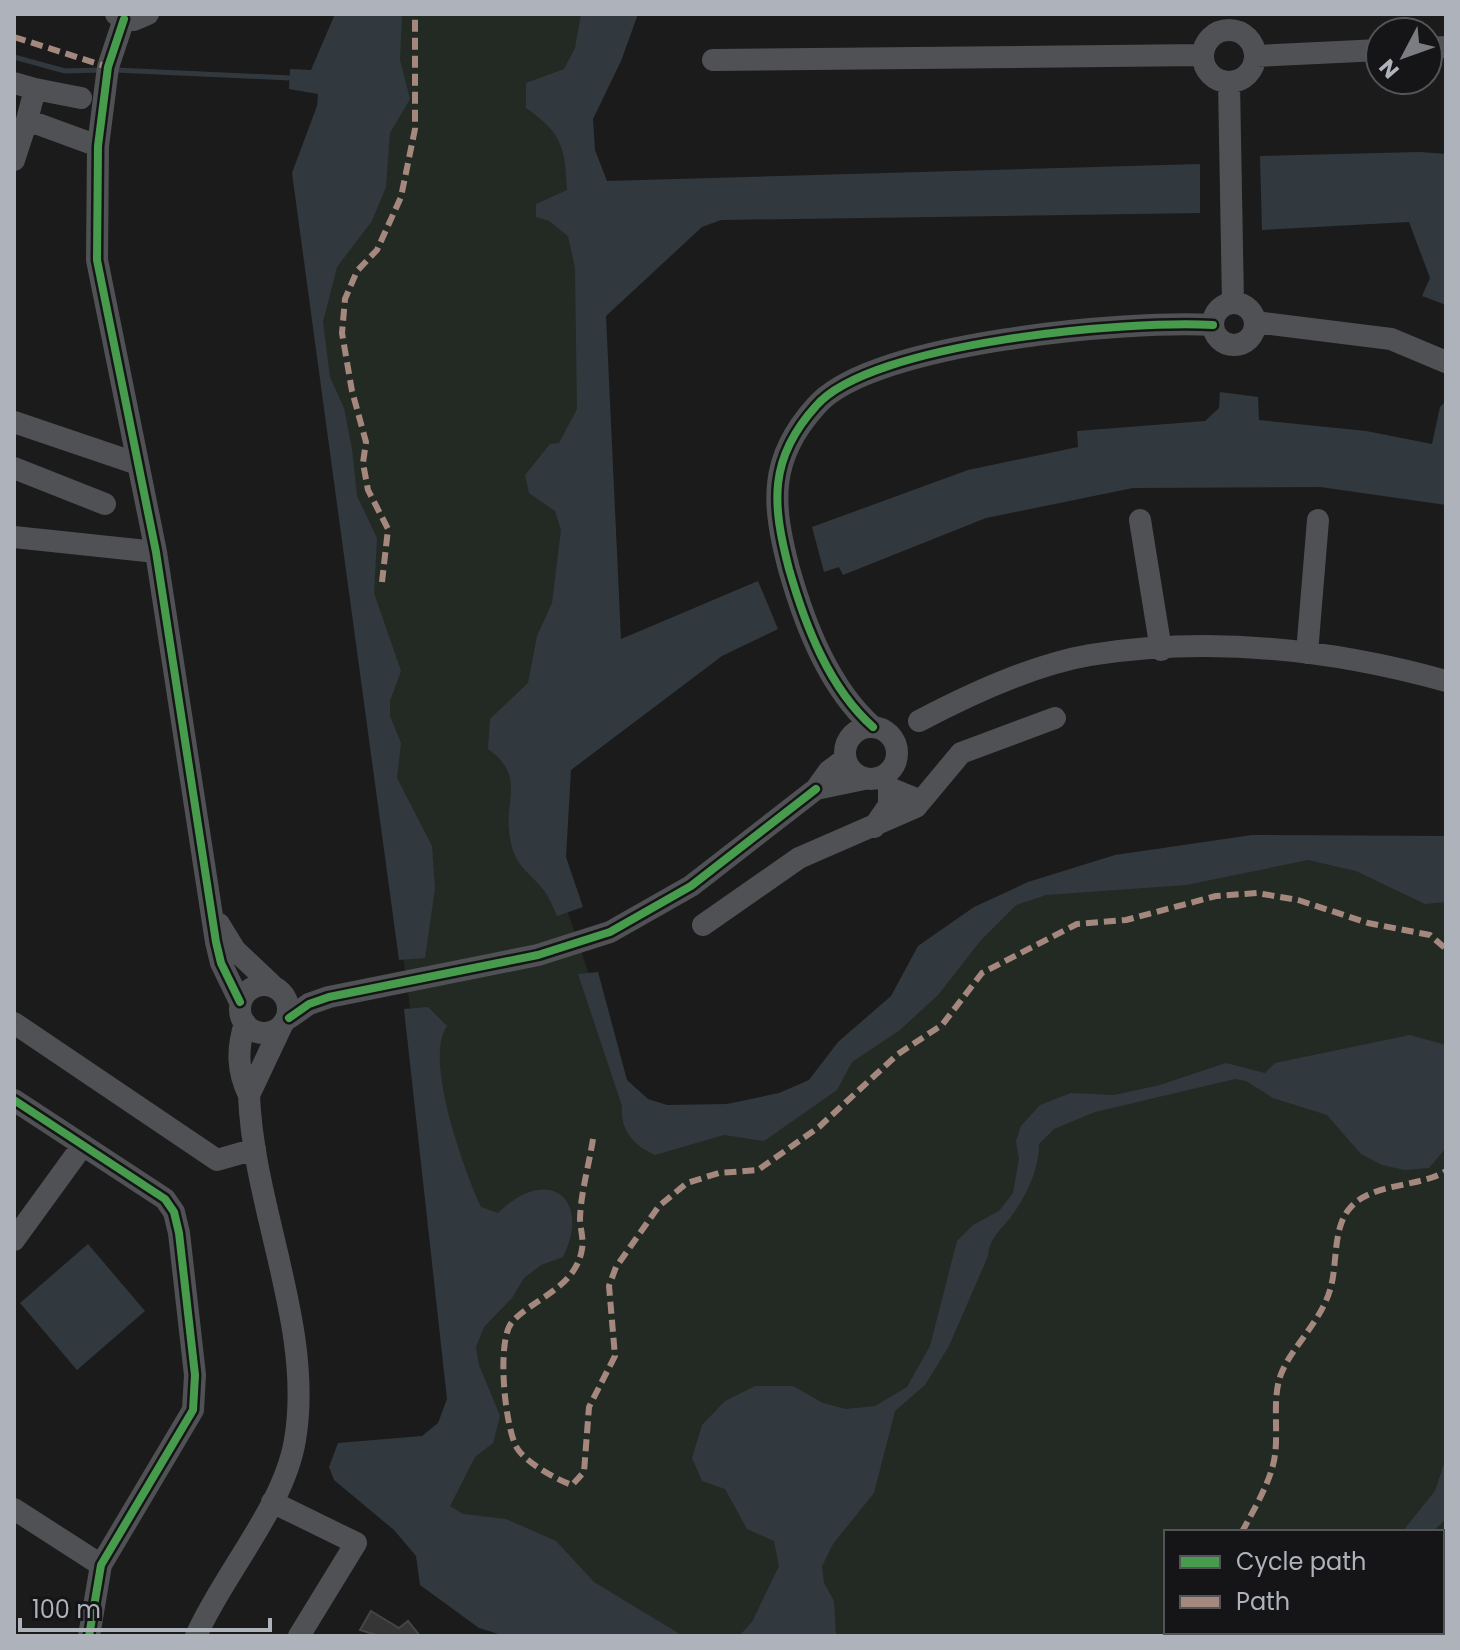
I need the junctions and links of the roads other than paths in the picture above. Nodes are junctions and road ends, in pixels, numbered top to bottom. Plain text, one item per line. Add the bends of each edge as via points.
1 (148, 14) edge
2 (120, 17) edge
3 (1229, 21) edge
4 (1364, 51) edge
5 (1202, 55) junction
6 (1256, 56) junction
7 (713, 60) dead end
8 (1229, 82) junction
9 (24, 86) edge
10 (81, 98) dead end
11 (27, 120) junction
12 (98, 146) junction
13 (14, 160) edge
14 (1233, 303) junction
15 (1255, 322) junction
16 (1213, 325) junction
17 (1446, 362) edge
18 (14, 422) edge
19 (135, 463) junction
20 (14, 468) edge
21 (105, 504) dead end
22 (1140, 520) dead end
23 (1318, 520) dead end
24 (14, 537) edge
25 (156, 552) junction
26 (1161, 650) junction
27 (1307, 653) junction
28 (830, 672) junction
29 (1446, 681) edge
30 (1055, 718) dead end
31 (919, 721) junction
32 (877, 729) junction
33 (846, 752) junction
34 (897, 753) junction
35 (880, 780) junction
36 (816, 789) junction
37 (921, 801) junction
38 (874, 827) junction
39 (214, 916) junction
40 (703, 925) dead end
41 (277, 989) junction
42 (329, 997) junction
43 (243, 1012) junction
44 (285, 1022) junction
45 (14, 1023) edge
46 (249, 1095) junction
47 (14, 1100) edge
48 (83, 1145) junction
49 (255, 1149) junction
50 (14, 1240) edge
51 (272, 1502) junction
52 (14, 1509) edge
53 (101, 1565) junction
54 (89, 1636) edge
55 (196, 1636) edge
56 (299, 1636) edge

1 - 2 street via 134,20
2 - 12 street
3 - 5 street via 1210,36
3 - 6 street via 1248,37
4 - 6 street
5 - 7 street
5 - 8 street via 1210,74
6 - 8 street via 1248,75
8 - 14 street
9 - 10 street
9 - 11 street
11 - 12 street
11 - 13 street
12 - 19 street via 97,260
14 - 15 street via 1247,308
14 - 16 street via 1218,310
15 - 16 street via 1248,340 1236,345 1218,338
15 - 17 street via 1391,339
16 - 28 street via 1174,323 1003,341 855,378 817,404 790,443 775,483 776,521 795,588
18 - 19 street
19 - 25 street
20 - 21 street
22 - 26 street
23 - 27 street
24 - 25 street
25 - 39 street
26 - 27 street via 1247,645
26 - 31 street via 1089,655 1035,671
27 - 29 street via 1353,658
28 - 32 street via 852,709
28 - 33 street
30 - 37 street via 961,753
31 - 32 street
31 - 34 street
32 - 33 street via 853,734
32 - 34 street via 891,737
33 - 35 street via 851,770
33 - 36 street
34 - 35 street
35 - 36 street
35 - 37 street
35 - 38 street via 889,805
36 - 42 street via 691,886 610,932 538,955
37 - 38 street
38 - 40 street via 799,858
39 - 41 street via 235,950
39 - 43 street via 221,963
41 - 42 street
41 - 43 street via 260,984 250,989
41 - 44 street via 287,1001
42 - 44 street
43 - 44 street via 264,1033
43 - 46 street via 238,1059
44 - 46 street
45 - 49 street via 205,1154 217,1160
46 - 49 street
47 - 48 street
48 - 50 street
48 - 53 street via 165,1199 174,1212 195,1375 193,1410
49 - 51 street via 297,1362 295,1441
51 - 55 street
51 - 56 street via 356,1543
52 - 53 street
53 - 54 street

